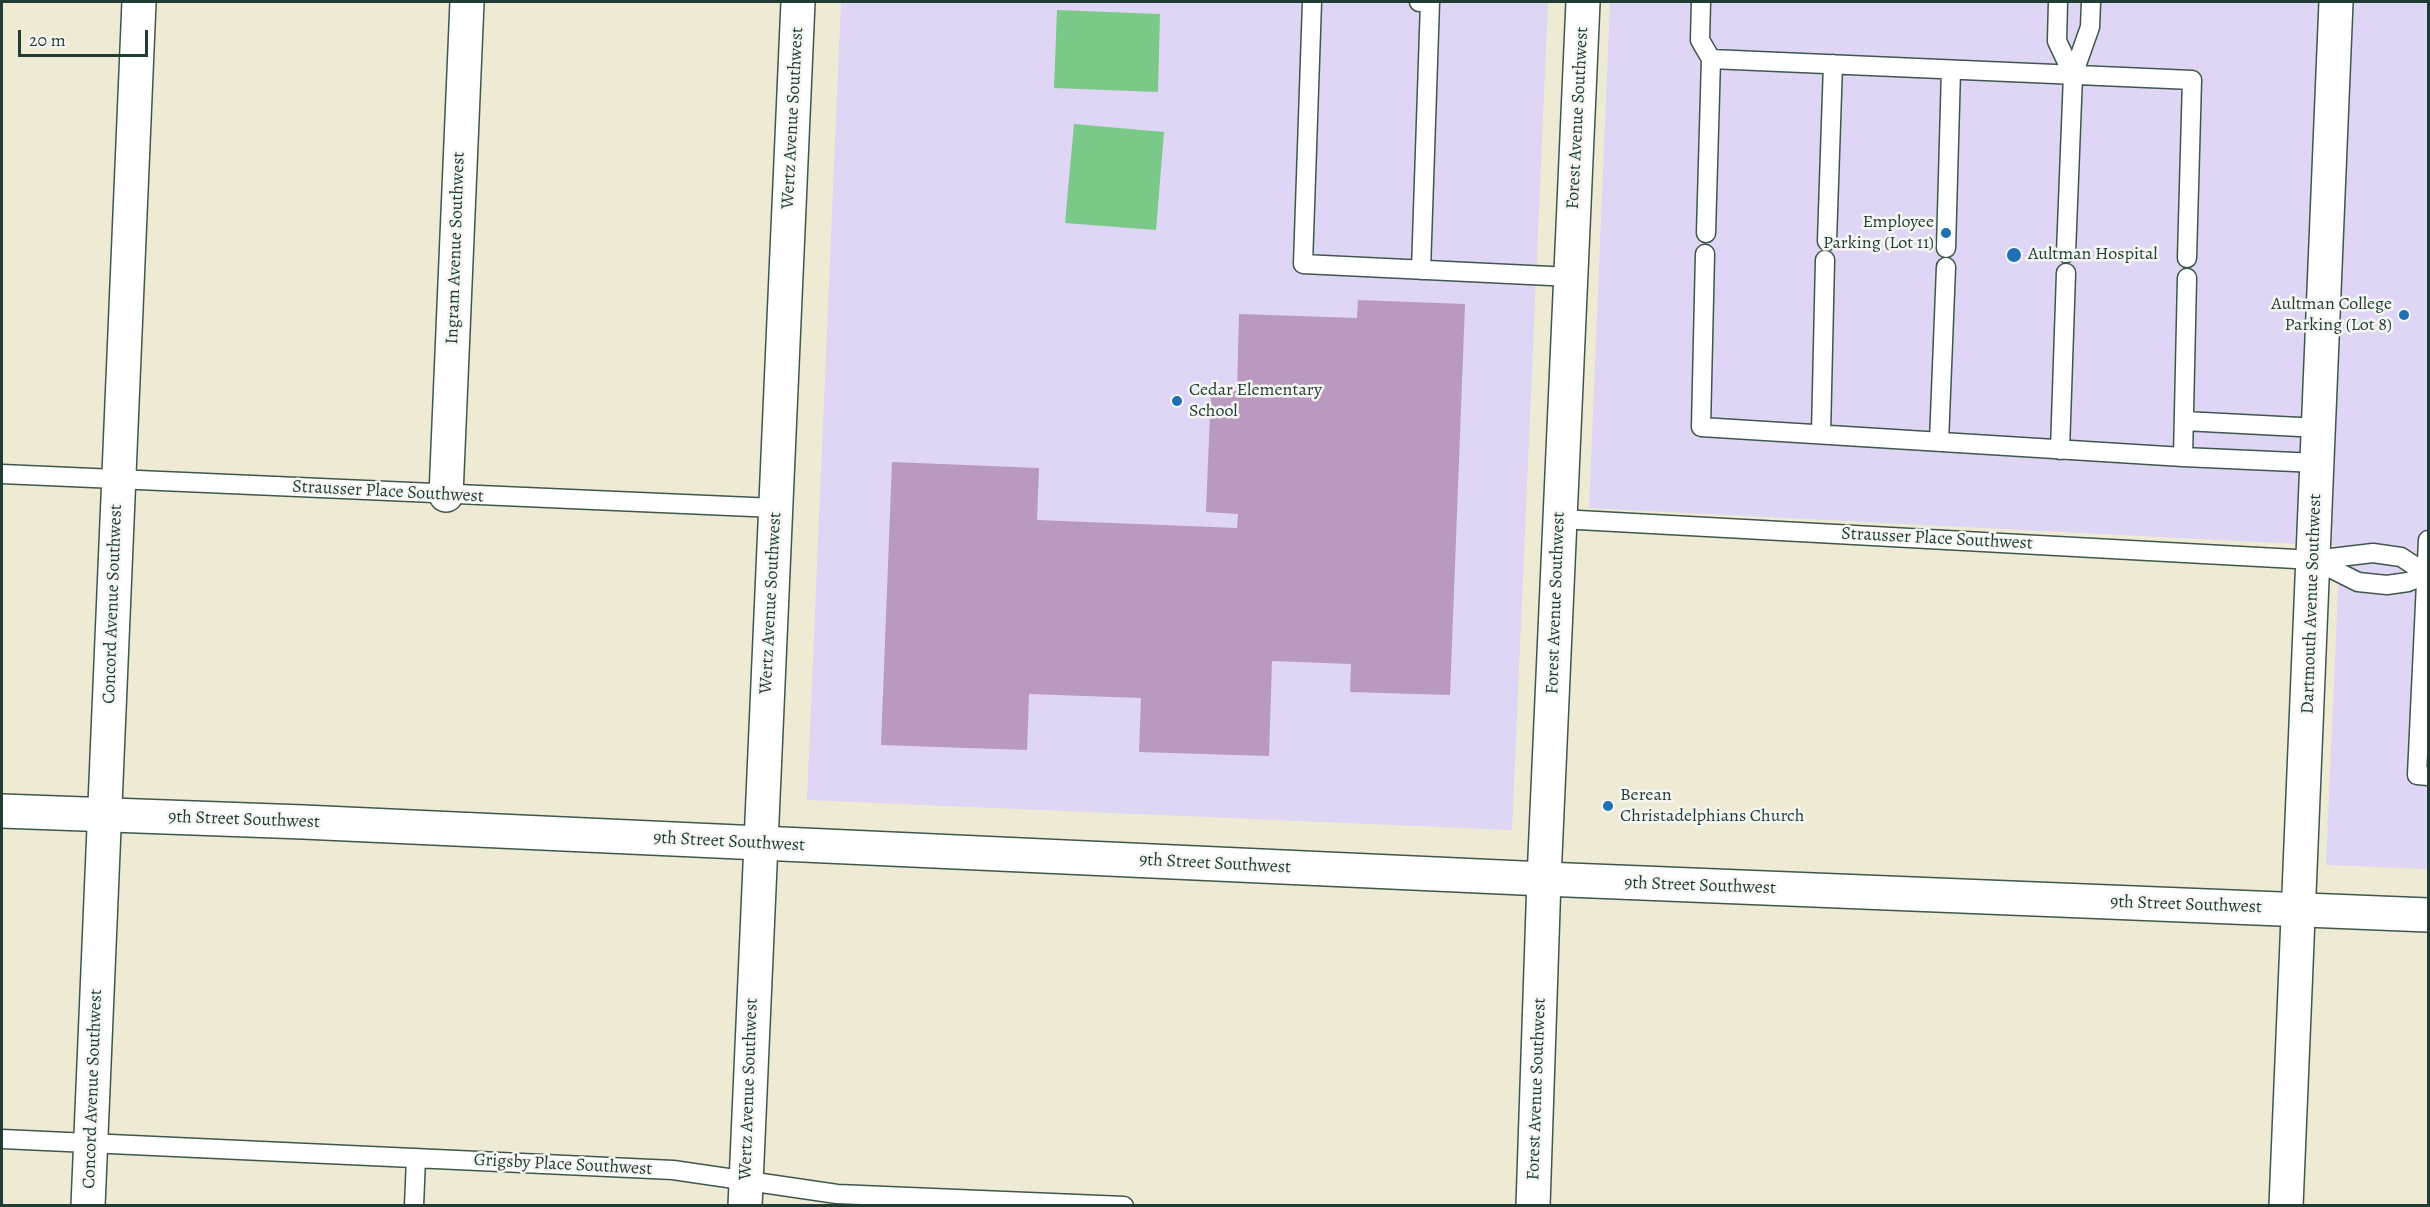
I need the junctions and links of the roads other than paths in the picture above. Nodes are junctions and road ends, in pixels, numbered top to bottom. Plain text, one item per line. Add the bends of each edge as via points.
1 (139, 2) edge
2 (467, 2) edge
3 (798, 2) edge
4 (1312, 2) edge
5 (1419, 2) edge
6 (1584, 2) edge
7 (1701, 2) edge
8 (2058, 2) edge
9 (2091, 2) edge
10 (2336, 2) edge
11 (1711, 59) junction
12 (1833, 64) junction
13 (1951, 70) junction
14 (2073, 75) junction
15 (1706, 233) dead end
16 (1827, 241) dead end
17 (1946, 248) dead end
18 (2066, 253) dead end
19 (1705, 254) dead end
20 (2187, 258) dead end
21 (1825, 260) dead end
22 (1946, 267) dead end
23 (1421, 270) junction
24 (2066, 273) dead end
25 (1571, 277) junction
26 (2187, 278) dead end
27 (2184, 421) junction
28 (2319, 428) junction
29 (1821, 434) junction
30 (1939, 442) junction
31 (2060, 450) junction
32 (2183, 457) junction
33 (2318, 462) junction
34 (2, 474) edge
35 (118, 480) junction
36 (446, 495) junction
37 (775, 508) junction
38 (1560, 519) junction
39 (2428, 540) edge
40 (2314, 560) junction
41 (2428, 574) edge
42 (2428, 776) edge
43 (2, 811) edge
44 (105, 814) junction
45 (759, 844) junction
46 (1544, 879) junction
47 (2299, 910) junction
48 (2428, 915) edge
49 (2, 1139) edge
50 (91, 1143) junction
51 (416, 1158) junction
52 (745, 1193) edge
53 (88, 1206) edge
54 (414, 1206) edge
55 (1124, 1206) edge
56 (1533, 1206) edge
57 (2286, 1206) edge

1 - 35 street, Concord Avenue Southwest
2 - 36 street, Ingram Avenue Southwest
3 - 37 street, Wertz Avenue Southwest
4 - 23 lane via 1303,264
5 - 23 lane via 1430,2
6 - 25 street, Forest Avenue Southwest
7 - 11 lane via 1700,40
8 - 14 lane via 2057,40
9 - 14 lane via 2090,27
10 - 28 street, Dartmouth Avenue Southwest
11 - 12 lane
11 - 15 lane
12 - 13 lane
12 - 16 lane
13 - 14 lane
13 - 17 lane
14 - 18 lane
14 - 20 lane via 2192,80
19 - 29 lane via 1701,427
21 - 29 lane
22 - 30 lane
23 - 25 lane
24 - 31 lane
25 - 38 street, Forest Avenue Southwest
26 - 27 lane
27 - 28 lane
27 - 32 lane
28 - 33 street, Dartmouth Avenue Southwest
29 - 30 lane
30 - 31 lane
31 - 32 lane
32 - 33 lane
33 - 40 street, Dartmouth Avenue Southwest
34 - 35 lane, Strausser Place Southwest
35 - 36 lane, Strausser Place Southwest
35 - 44 street, Concord Avenue Southwest
36 - 37 lane, Strausser Place Southwest
37 - 45 street, Wertz Avenue Southwest
38 - 40 lane, Strausser Place Southwest
38 - 46 street, Forest Avenue Southwest
39 - 41 lane
40 - 41 lane via 2373,553 2402,557
40 - 41 lane via 2358,582 2387,585
40 - 47 street, Dartmouth Avenue Southwest
41 - 42 lane via 2417,775
43 - 44 street, 9th Street Southwest
44 - 45 street, 9th Street Southwest
44 - 50 street, Concord Avenue Southwest
45 - 46 street, 9th Street Southwest
45 - 52 street, Wertz Avenue Southwest
46 - 47 street, 9th Street Southwest
46 - 56 street, Forest Avenue Southwest
47 - 48 street, 9th Street Southwest
47 - 57 street, Dartmouth Avenue Southwest
49 - 50 lane, Grigsby Place Southwest
50 - 51 lane, Grigsby Place Southwest
50 - 53 street, Concord Avenue Southwest
51 - 52 lane, Grigsby Place Southwest via 673,1170
51 - 54 lane
52 - 55 lane, Grigsby Place Southwest

